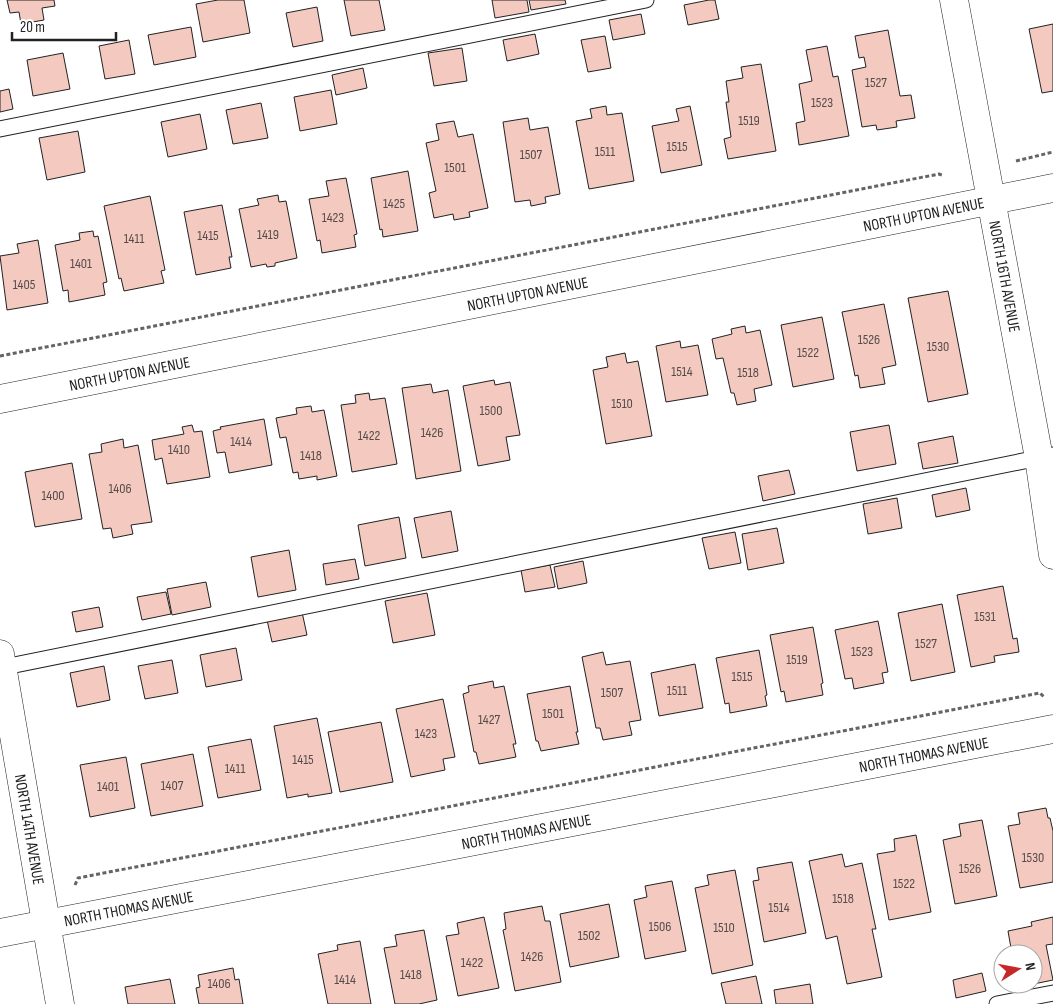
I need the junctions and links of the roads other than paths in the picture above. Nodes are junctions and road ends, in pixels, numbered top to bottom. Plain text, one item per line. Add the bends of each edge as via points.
1 (646, 0) edge
2 (954, 0) edge
3 (0, 129) edge
4 (1053, 188) edge
5 (991, 200) junction
6 (0, 399) edge
7 (1046, 456) edge
8 (1053, 555) edge
9 (1, 663) edge
10 (1053, 729) edge
11 (46, 925) junction
12 (0, 933) edge
13 (1053, 993) edge
14 (60, 1004) edge
15 (997, 1004) edge

1 - 3 lane
2 - 5 street, NORTH 16TH AVENUE
4 - 5 street, NORTH UPTON AVENUE
5 - 6 street, NORTH UPTON AVENUE
5 - 7 street, NORTH 16TH AVENUE
7 - 8 street, NORTH 16TH AVENUE
7 - 9 lane
9 - 11 street, NORTH 14TH AVENUE
10 - 11 street, NORTH THOMAS AVENUE
11 - 12 street, NORTH THOMAS AVENUE
11 - 14 street, NORTH 14TH AVENUE
13 - 15 lane

